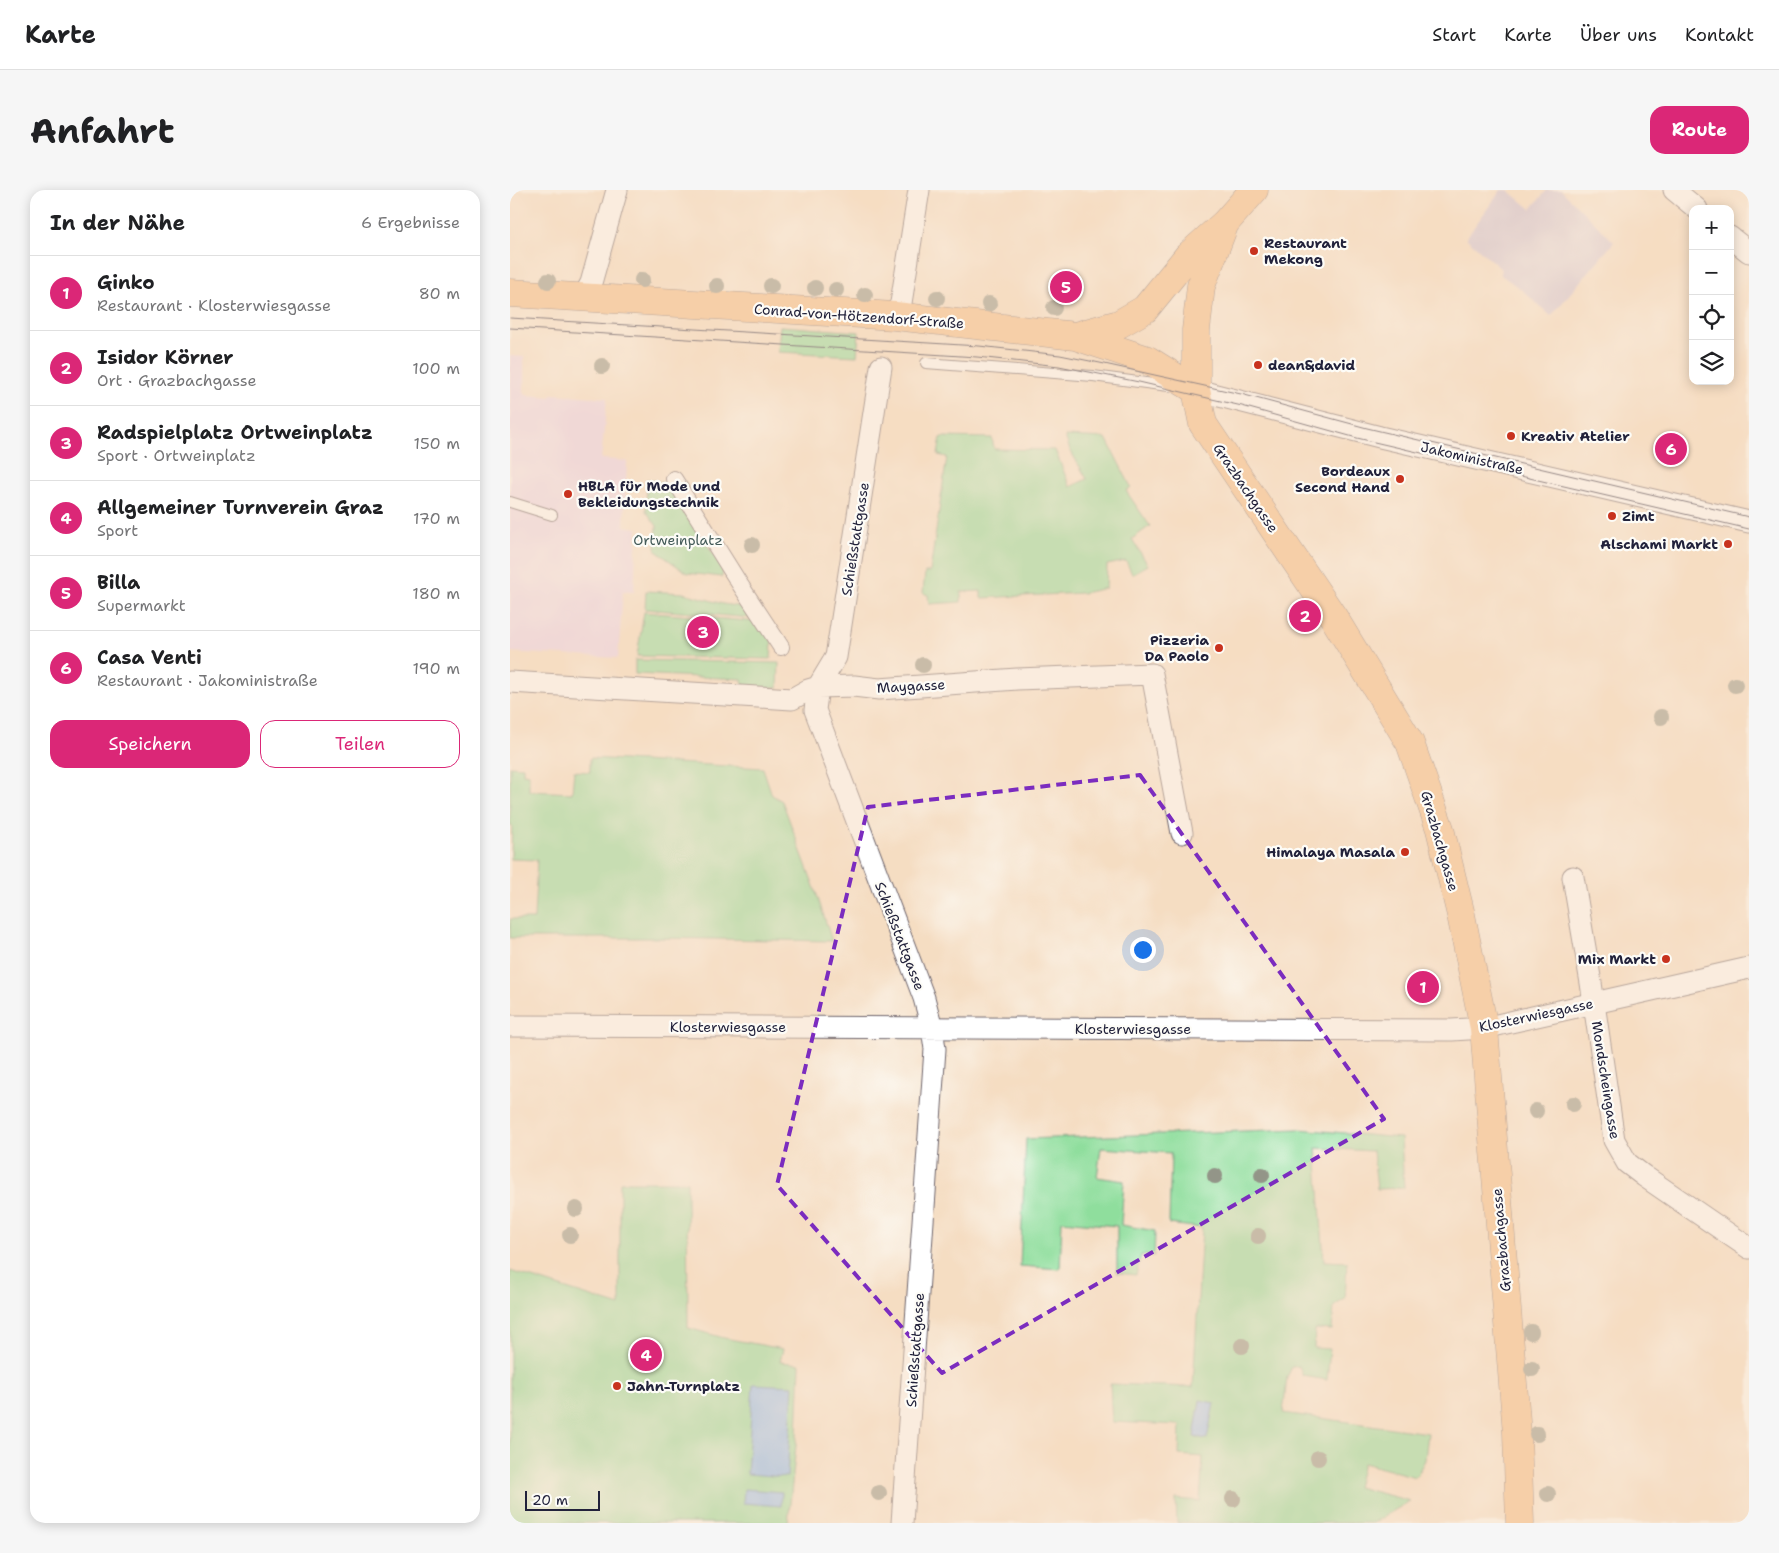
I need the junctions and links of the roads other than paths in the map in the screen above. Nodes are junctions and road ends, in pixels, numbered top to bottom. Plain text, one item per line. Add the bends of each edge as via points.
1 (618, 190) edge
2 (919, 190) edge
3 (1254, 190) edge
4 (1674, 190) edge
5 (1692, 205) edge
6 (1225, 223) junction
7 (1734, 239) edge
8 (1749, 252) edge
9 (510, 293) edge
10 (583, 298) junction
11 (895, 316) junction
12 (1075, 336) junction
13 (926, 363) dead end
14 (881, 367) dead end
15 (1196, 390) junction
16 (674, 479) dead end
17 (510, 502) edge
18 (552, 516) dead end
19 (1749, 522) edge
20 (781, 647) dead end
21 (510, 682) edge
22 (818, 687) junction
23 (1182, 833) dead end
24 (1573, 877) dead end
25 (1749, 968) edge
26 (1594, 1003) junction
27 (510, 1026) edge
28 (932, 1028) junction
29 (1484, 1028) junction
30 (1749, 1248) edge
31 (902, 1523) edge
32 (1520, 1523) edge

1 - 10 street via 591,283
2 - 11 street via 901,303
3 - 6 main road, Grazbachgasse
4 - 5 street
6 - 12 main road, Grazbachgasse via 1188,256 1145,310 1119,324
6 - 15 main road, Grazbachgasse via 1201,286 1196,330
7 - 8 street
9 - 10 main road, Conrad-von-Hötzendorf-Straße
10 - 11 main road, Conrad-von-Hötzendorf-Straße
11 - 12 main road, Conrad-von-Hötzendorf-Straße
12 - 15 main road, Conrad-von-Hötzendorf-Straße via 1148,360
13 - 15 lane via 1093,376
14 - 22 street, Schießstattgasse via 836,657
15 - 19 street, Jakoministraße via 1380,437
15 - 29 main road, Grazbachgasse via 1203,424 1334,618 1410,743 1440,829
16 - 20 street
17 - 18 lane
21 - 22 street, Maygasse via 792,699
22 - 23 street, Maygasse via 879,689 1152,674
22 - 28 street, Schießstattgasse via 816,716 924,998
24 - 26 street, Mondscheingasse
25 - 26 street, Klosterwiesgasse
26 - 29 street, Klosterwiesgasse
26 - 30 street, Mondscheingasse via 1614,1140 1623,1157 1644,1176
27 - 28 street, Klosterwiesgasse
28 - 29 street, Klosterwiesgasse
28 - 31 street, Schießstattgasse via 935,1049
29 - 32 main road, Grazbachgasse via 1517,1433

